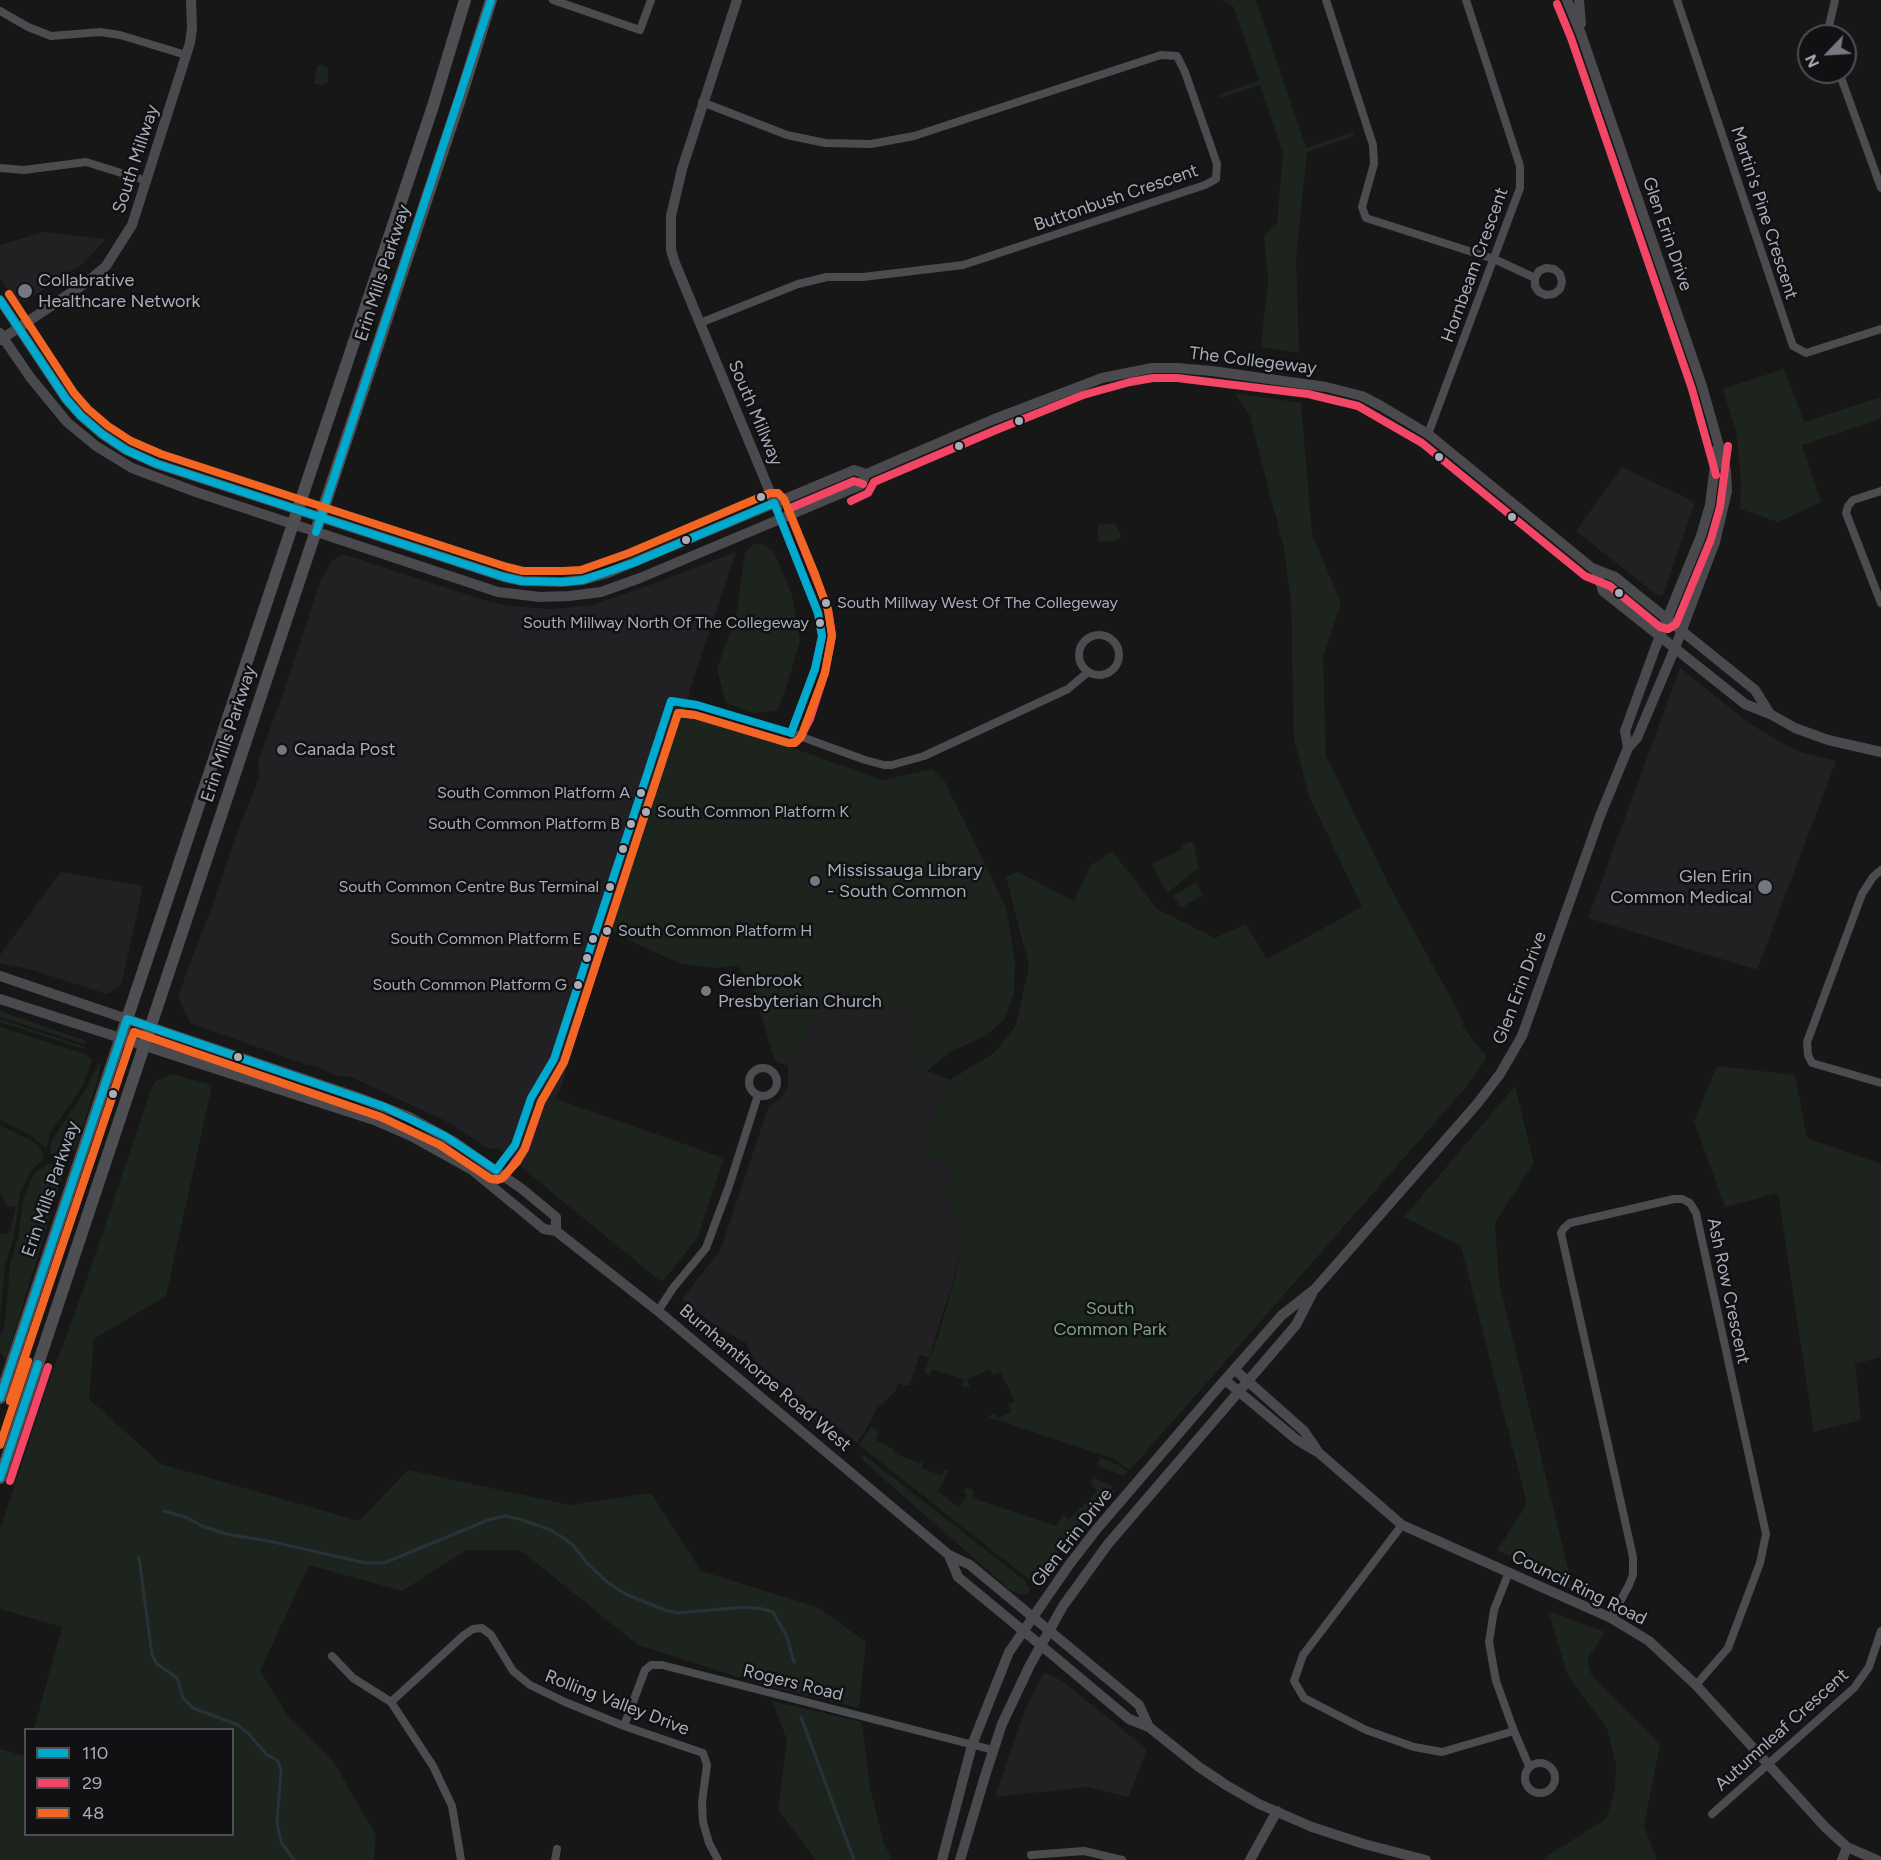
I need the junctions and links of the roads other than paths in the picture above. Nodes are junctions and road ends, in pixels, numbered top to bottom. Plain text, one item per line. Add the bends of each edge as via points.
1 (191, 0) edge
2 (465, 0) edge
3 (491, 0) edge
4 (553, 0) edge
5 (651, 0) edge
6 (736, 0) edge
7 (1326, 0) edge
8 (1466, 0) edge
9 (1567, 0) edge
10 (1579, 0) edge
11 (1677, 0) edge
12 (1835, 0) edge
13 (0, 11) edge
14 (1829, 24) edge
15 (1581, 34) junction
16 (186, 56) junction
17 (1843, 84) edge
18 (702, 102) junction
19 (0, 168) edge
20 (147, 181) junction
21 (1881, 188) edge
22 (1494, 259) junction
23 (1535, 278) dead end
24 (0, 300) edge
25 (700, 323) junction
26 (18, 327) junction
27 (1881, 328) edge
28 (1, 337) edge
29 (1428, 434) junction
30 (1718, 445) junction
31 (866, 474) junction
32 (1881, 491) edge
33 (774, 503) junction
34 (298, 510) junction
35 (321, 517) junction
36 (781, 519) junction
37 (293, 524) junction
38 (316, 532) junction
39 (1596, 570) junction
40 (1881, 603) edge
41 (1667, 619) junction
42 (1682, 631) junction
43 (1660, 636) junction
44 (1675, 648) junction
45 (1088, 672) junction
46 (1770, 714) junction
47 (1628, 748) junction
48 (1881, 752) edge
49 (1881, 870) edge
50 (0, 976) edge
51 (0, 999) edge
52 (127, 1019) junction
53 (151, 1027) junction
54 (121, 1038) junction
55 (144, 1045) junction
56 (1881, 1083) edge
57 (758, 1095) dead end
58 (556, 1231) junction
59 (1315, 1289) junction
60 (658, 1311) junction
61 (1234, 1370) junction
62 (1225, 1380) junction
63 (1247, 1381) junction
64 (1239, 1391) junction
65 (0, 1398) edge
66 (1319, 1453) junction
67 (0, 1478) edge
68 (1402, 1524) junction
69 (949, 1555) junction
70 (1509, 1572) junction
71 (1033, 1617) junction
72 (1611, 1618) junction
73 (1049, 1630) junction
74 (1023, 1631) junction
75 (1881, 1631) edge
76 (1041, 1645) junction
77 (332, 1656) dead end
78 (1696, 1685) junction
79 (391, 1702) junction
80 (624, 1726) junction
81 (1149, 1727) junction
82 (1514, 1731) junction
83 (972, 1744) junction
84 (993, 1750) junction
85 (1769, 1764) junction
86 (1530, 1766) dead end
87 (1277, 1811) junction
88 (1712, 1814) dead end
89 (1847, 1847) junction
90 (557, 1850) dead end
91 (1031, 1855) dead end
92 (461, 1860) edge
93 (555, 1860) edge
94 (718, 1860) edge
95 (942, 1860) edge
96 (960, 1860) edge
97 (1122, 1860) edge
98 (1251, 1860) edge
99 (1426, 1860) edge
100 (1842, 1860) edge
101 (1877, 1860) edge

1 - 16 street, South Millway via 192,28
2 - 34 main road, Erin Mills Parkway
3 - 35 main road, Erin Mills Parkway
4 - 5 street via 640,30
6 - 18 street, South Millway
7 - 22 street via 1373,145 1374,164 1362,207 1366,218
8 - 22 street, Hornbeam Crescent via 1520,166 1520,188
9 - 15 street, Glen Erin Drive
10 - 15 street, Glen Erin Drive
11 - 27 street, Martin's Pine Crescent via 1793,346 1806,353
12 - 14 street
13 - 16 street via 51,36 100,32
15 - 30 street, Glen Erin Drive via 1702,386
16 - 20 street, South Millway
17 - 21 street
18 - 25 street, South Millway via 670,216 675,262
18 - 25 street, Buttonbush Crescent via 787,135 825,143 871,144 914,136 1161,55 1177,56 1217,164 1216,179 1205,185 963,266 827,277 798,284
19 - 20 street via 24,170 86,162
20 - 26 street, South Millway via 132,225 106,266
22 - 23 street
22 - 29 street, Hornbeam Crescent
24 - 26 street, The Collegeway
25 - 33 street, South Millway
26 - 28 street, South Millway
26 - 34 street, The Collegeway via 66,399 118,445 157,464
28 - 37 street, The Collegeway via 67,422 118,461
29 - 31 street, The Collegeway via 1381,406 1343,390 1212,370 1152,368 1080,385
29 - 39 street, The Collegeway
30 - 41 street, Glen Erin Drive via 1710,505 1701,536
30 - 42 street, Glen Erin Drive via 1727,490 1715,542
31 - 33 street, The Collegeway via 854,470
31 - 36 street, The Collegeway via 861,485
32 - 40 street via 1853,500 1846,513
33 - 35 street, The Collegeway via 608,573 562,582 504,577
33 - 36 street, South Millway
34 - 35 street, The Collegeway
34 - 37 main road, Erin Mills Parkway
35 - 38 main road, Erin Mills Parkway
36 - 38 street, The Collegeway via 601,592 540,597 498,592
36 - 45 street, South Millway via 812,595 822,636 815,669 792,733 865,760 892,765 924,756 1068,689
37 - 38 street, The Collegeway
37 - 52 main road, Erin Mills Parkway
38 - 53 main road, Erin Mills Parkway
39 - 41 street, The Collegeway via 1615,577
39 - 43 street, The Collegeway via 1604,591
41 - 42 street, The Collegeway
41 - 43 street, Glen Erin Drive
42 - 44 street, Glen Erin Drive
42 - 46 street, The Collegeway via 1755,690
43 - 44 street, The Collegeway
43 - 47 street, Glen Erin Drive via 1625,731
44 - 46 street, The Collegeway via 1745,704
44 - 47 street, Glen Erin Drive via 1637,738
45 - 45 street via 1107,674 1117,665 1118,647 1109,638 1098,635 1082,644 1080,662
46 - 48 street, The Collegeway via 1828,740
47 - 59 street, Glen Erin Drive via 1522,1036 1498,1078
49 - 56 street via 1862,894 1807,1042 1812,1063
50 - 52 street, Burnhamthorpe Road West
51 - 54 street, Burnhamthorpe Road West
52 - 53 street, Burnhamthorpe Road West
52 - 54 main road, Erin Mills Parkway
53 - 55 main road, Erin Mills Parkway
53 - 58 street, Burnhamthorpe Road West via 360,1098 421,1123 522,1189 556,1217
54 - 55 street, Burnhamthorpe Road West
54 - 65 main road, Erin Mills Parkway
55 - 58 street, Burnhamthorpe Road West via 398,1130 472,1170 544,1228
55 - 67 main road, Erin Mills Parkway
57 - 60 street via 709,1242
58 - 60 street, Burnhamthorpe Road West
59 - 61 street, Glen Erin Drive via 1282,1315
59 - 63 street, Glen Erin Drive via 1296,1325
60 - 69 street, Burnhamthorpe Road West
61 - 62 street, Glen Erin Drive
61 - 63 street, Council Ring Road
62 - 64 street, Council Ring Road
62 - 71 street, Glen Erin Drive via 1096,1530
63 - 64 street, Glen Erin Drive
63 - 66 street, Council Ring Road via 1304,1431
64 - 66 street, Council Ring Road via 1297,1440
64 - 73 street, Glen Erin Drive via 1108,1544
66 - 68 street, Council Ring Road
68 - 70 street, Council Ring Road
68 - 82 street via 1303,1655 1294,1681 1304,1698 1356,1725 1414,1747 1442,1752
69 - 71 street, Burnhamthorpe Road West via 970,1565
69 - 74 street, Burnhamthorpe Road West via 958,1576
70 - 72 street, Council Ring Road
70 - 82 street via 1494,1610 1489,1642 1496,1681
71 - 73 street, Burnhamthorpe Road West
71 - 74 street, Glen Erin Drive
72 - 78 street, Council Ring Road via 1649,1641
72 - 78 street, Ash Row Crescent via 1629,1585 1633,1557 1562,1233 1570,1223 1682,1199 1696,1213 1766,1534 1760,1563 1728,1648
73 - 76 street, Glen Erin Drive
73 - 81 street, Burnhamthorpe Road West via 1139,1704
74 - 76 street, Burnhamthorpe Road West
74 - 83 street, Glen Erin Drive via 1009,1652
75 - 85 street, Autumnleaf Crescent via 1869,1667 1854,1688
76 - 81 street, Burnhamthorpe Road West via 1129,1719
76 - 84 street, Glen Erin Drive via 1016,1692
77 - 79 street via 353,1678
78 - 85 street, Council Ring Road
79 - 80 street, Rolling Valley Drive via 464,1635 482,1628 491,1635 513,1671 530,1685
79 - 92 street via 452,1806
80 - 83 street, Rogers Road via 645,1670 651,1665 662,1665
80 - 94 street, Rolling Valley Drive via 703,1753 707,1765 703,1822
81 - 87 street, Burnhamthorpe Road West via 1226,1785
82 - 86 street
83 - 84 street, Rogers Road
83 - 95 street, Glen Erin Drive
84 - 96 street, Glen Erin Drive
85 - 88 street, Autumnleaf Crescent
85 - 89 street, Council Ring Road
87 - 98 street
87 - 99 street, Burnhamthorpe Road West via 1312,1827
89 - 100 street
89 - 101 street, Council Ring Road
90 - 93 street
91 - 97 street via 1084,1851

